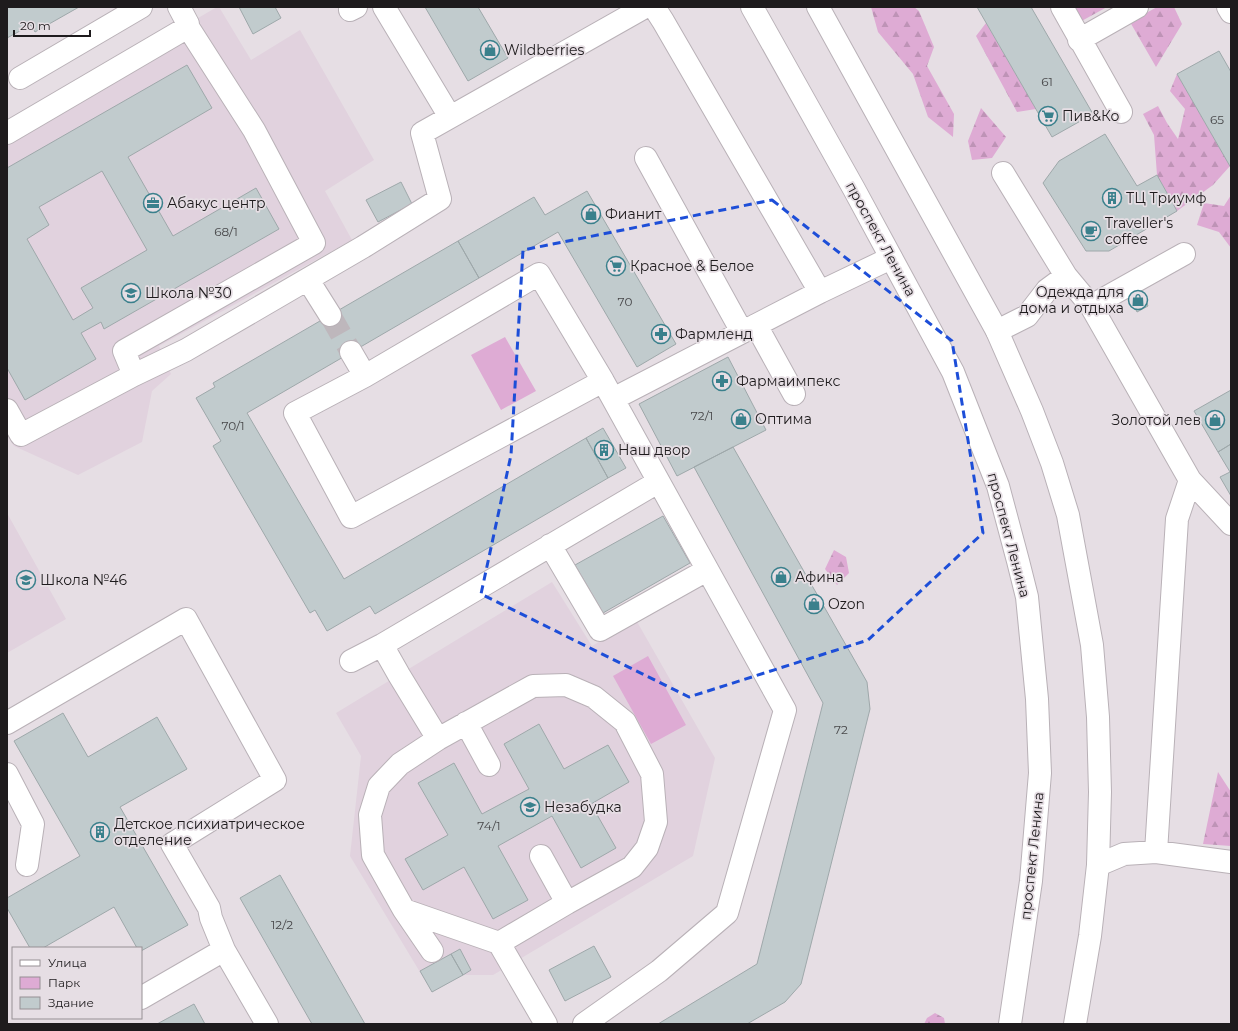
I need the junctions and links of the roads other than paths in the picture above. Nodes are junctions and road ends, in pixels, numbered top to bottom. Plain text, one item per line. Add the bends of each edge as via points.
1 (141, 7) edge
2 (179, 7) edge
3 (384, 7) edge
4 (645, 7) edge
5 (654, 7) edge
6 (752, 7) edge
7 (818, 7) edge
8 (1062, 7) edge
9 (1137, 7) edge
10 (1228, 7) edge
11 (1231, 12) edge
12 (188, 27) junction
13 (1079, 40) junction
14 (20, 78) dead end
15 (1121, 112) dead end
16 (450, 117) junction
17 (7, 133) edge
18 (646, 158) dead end
19 (1003, 173) dead end
20 (1184, 254) dead end
21 (891, 258) junction
22 (1066, 276) junction
23 (308, 280) junction
24 (820, 292) junction
25 (1091, 306) junction
26 (330, 315) tunnel mouth
27 (749, 329) junction
28 (997, 331) junction
29 (351, 352) tunnel mouth
30 (134, 375) junction
31 (365, 376) junction
32 (608, 390) junction
33 (794, 394) dead end
34 (7, 410) edge
35 (1190, 480) junction
36 (658, 482) junction
37 (1231, 524) edge
38 (550, 546) junction
39 (707, 570) junction
40 (382, 645) junction
41 (351, 661) dead end
42 (7, 723) edge
43 (466, 724) junction
44 (438, 739) junction
45 (489, 765) dead end
46 (7, 774) edge
47 (1156, 852) junction
48 (541, 856) dead end
49 (1231, 862) edge
50 (28, 864) dead end
51 (1098, 865) junction
52 (567, 903) junction
53 (404, 910) junction
54 (499, 942) junction
55 (224, 950) junction
56 (432, 951) dead end
57 (142, 997) edge
58 (267, 1024) edge
59 (546, 1024) edge
60 (584, 1024) edge
61 (1010, 1024) edge
62 (1075, 1024) edge

1 - 14 main road
2 - 12 main road
3 - 16 main road
4 - 16 main road
5 - 24 main road
6 - 21 main road, проспект Ленина
7 - 28 main road
8 - 13 main road
9 - 13 main road
10 - 11 main road
12 - 17 main road
12 - 30 main road via 254,130 314,243 124,351
13 - 15 main road
16 - 23 main road via 422,133 440,199
18 - 27 main road
19 - 22 main road
20 - 25 main road
21 - 24 main road
21 - 61 main road, проспект Ленина via 956,379 998,486 1027,597 1037,699 1040,774 1031,881
22 - 25 main road
22 - 28 main road via 1046,290 1026,316
23 - 26 main road
23 - 30 main road via 186,350
24 - 27 main road
25 - 35 main road
27 - 32 main road
27 - 33 main road
28 - 51 main road via 1032,410 1068,515 1092,645 1098,709
29 - 31 main road
30 - 34 main road via 21,435
31 - 32 main road via 539,274
31 - 32 main road via 295,413 351,517
32 - 36 main road
35 - 37 main road
35 - 47 main road via 1177,519
36 - 38 main road
36 - 39 main road
38 - 39 main road via 600,630
38 - 40 main road
39 - 60 main road via 785,710 727,914 659,971
40 - 41 main road
40 - 44 main road
42 - 55 main road via 186,618 275,780 172,844 209,908 210,918
43 - 44 main road
43 - 45 main road
43 - 52 main road via 533,686 566,685 594,697 624,722 652,774 656,822 647,848 632,867
44 - 53 main road via 400,764 379,786 370,815 373,854
46 - 50 main road via 33,824
47 - 49 main road
47 - 51 main road via 1124,854
48 - 52 main road
51 - 62 main road via 1090,936
52 - 54 main road
53 - 54 main road
53 - 56 main road
54 - 59 main road
55 - 57 main road
55 - 58 main road

